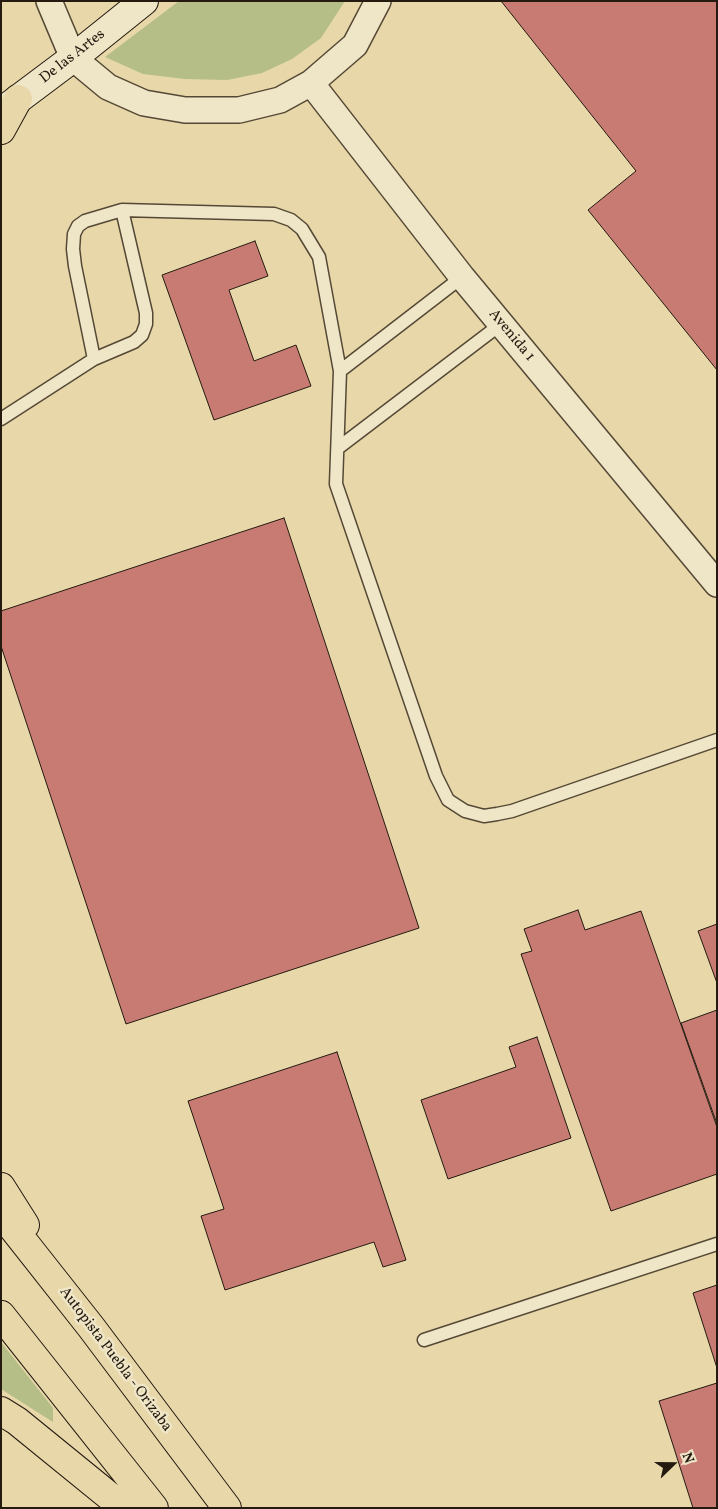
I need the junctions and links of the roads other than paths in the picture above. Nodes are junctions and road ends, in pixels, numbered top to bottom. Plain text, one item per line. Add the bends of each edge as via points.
1 (49, 1) edge
2 (144, 1) edge
3 (378, 1) edge
4 (73, 58) junction
5 (311, 83) junction
6 (7, 106) edge
7 (1, 130) edge
8 (122, 210) junction
9 (462, 276) junction
10 (501, 324) junction
11 (94, 359) junction
12 (340, 371) junction
13 (1, 419) edge
14 (338, 448) junction
15 (717, 584) edge
16 (717, 740) edge
17 (1, 1188) edge
18 (1, 1213) edge
19 (717, 1244) edge
20 (1, 1315) edge
21 (91, 1327) junction
22 (424, 1340) dead end
23 (1, 1411) edge
24 (124, 1508) edge
25 (154, 1508) edge
26 (227, 1508) edge

1 - 4 street
2 - 4 street, De las Artes
3 - 5 street via 355,45
4 - 5 street via 108,87 144,102 185,110 239,110 280,100
4 - 6 street, De las Artes
5 - 9 street, Avenida 1
6 - 7 highway
8 - 11 lane via 144,301 146,324 134,342
8 - 11 lane via 85,221 74,234 75,266
8 - 12 lane via 274,214 302,228 318,256
9 - 10 street, Avenida 1
9 - 12 lane
10 - 14 lane
10 - 15 street, Avenida 1
11 - 13 lane
12 - 14 lane
14 - 16 lane via 336,484 436,776 448,800 465,811 484,816 512,811
17 - 21 highway
18 - 21 highway, Autopista Puebla - Orizaba
19 - 22 lane
20 - 25 highway
21 - 26 highway, Autopista Puebla - Orizaba
23 - 24 highway

